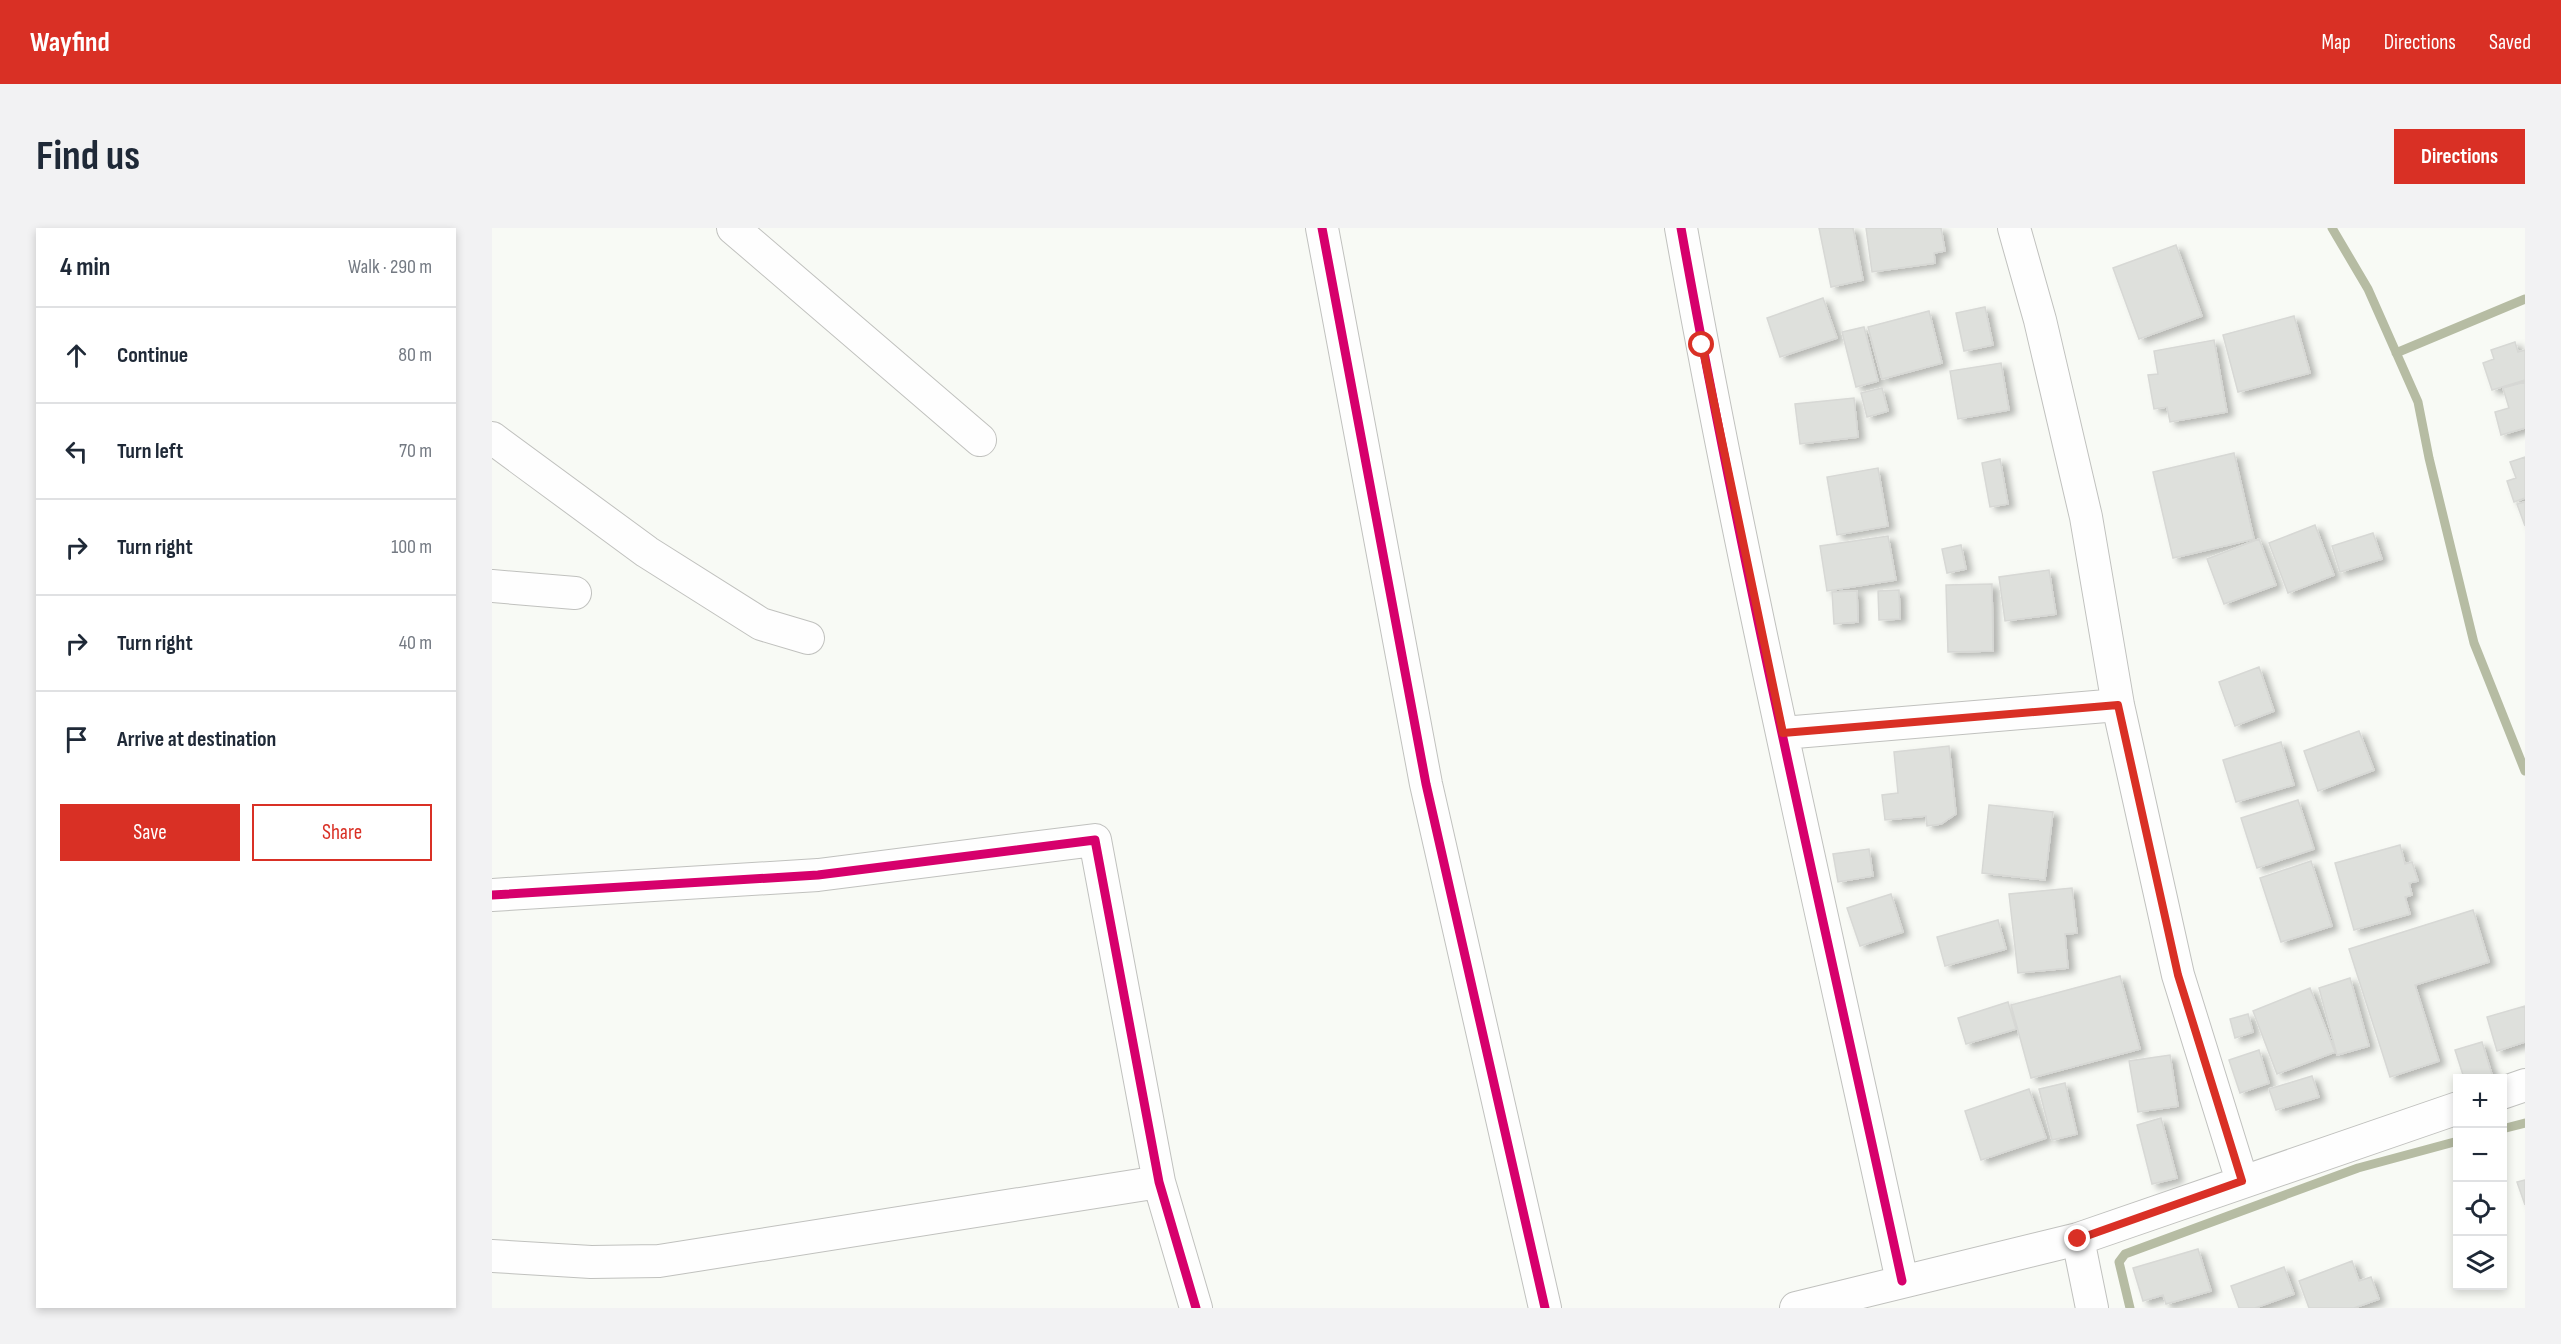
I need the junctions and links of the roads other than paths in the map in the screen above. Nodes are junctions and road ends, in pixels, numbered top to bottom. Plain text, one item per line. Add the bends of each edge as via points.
1 (733, 228) edge
2 (1321, 228) edge
3 (1681, 228) edge
4 (2014, 228) edge
5 (492, 438) edge
6 (980, 440) dead end
7 (492, 586) edge
8 (575, 593) dead end
9 (808, 638) dead end
10 (2118, 705) junction
11 (1783, 733) junction
12 (492, 895) edge
13 (2525, 1085) edge
14 (2507, 1091) edge
15 (2453, 1109) edge
16 (2242, 1181) junction
17 (1159, 1182) junction
18 (2078, 1239) junction
19 (492, 1256) edge
20 (1902, 1281) junction
21 (1196, 1308) edge
22 (1545, 1308) edge
23 (1796, 1308) edge
24 (2092, 1308) edge

1 - 6 street
2 - 22 street via 1426,784
3 - 11 street
4 - 10 street via 2086,517
5 - 9 street via 647,552 761,624
7 - 8 street
10 - 11 street
10 - 16 street via 2178,975
11 - 20 street
12 - 17 street via 818,875 1095,840
13 - 14 street
15 - 16 street
16 - 18 street
17 - 19 street via 659,1261 591,1262
17 - 21 street
18 - 20 street
18 - 24 street
20 - 23 street

